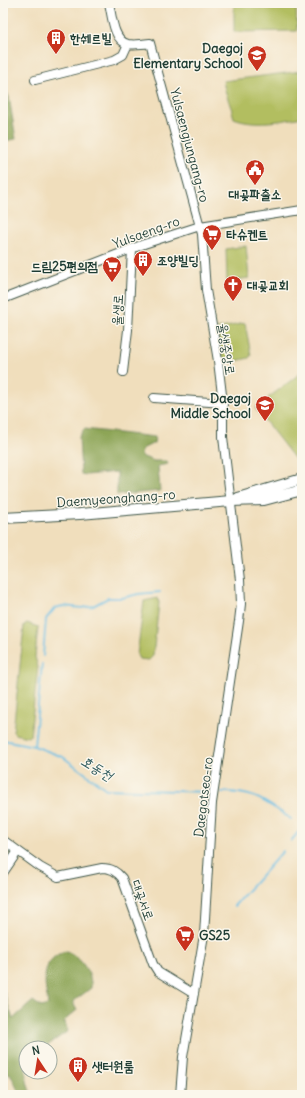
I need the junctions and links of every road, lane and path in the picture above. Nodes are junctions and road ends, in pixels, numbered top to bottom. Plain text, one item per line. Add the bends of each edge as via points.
1 (109, 3) edge
2 (128, 44) junction
3 (35, 80) dead end
4 (302, 210) edge
5 (200, 226) junction
6 (132, 249) junction
7 (3, 299) edge
8 (123, 372) dead end
9 (154, 398) dead end
10 (223, 402) junction
11 (302, 478) edge
12 (302, 490) edge
13 (231, 501) junction
14 (3, 518) edge
15 (3, 840) edge
16 (18, 851) junction
17 (3, 873) edge
18 (194, 994) junction
19 (180, 1095) edge

1 - 2 street via 116,31
2 - 3 street via 123,55 114,60
2 - 5 street, Yulsaengjungang-ro via 150,43
4 - 5 street, Yulsaeng-ro
5 - 6 street, Yulsaeng-ro
5 - 10 street, 율생중앙로 via 206,290
6 - 7 street, Yulsaeng-ro
6 - 8 street, 율생로
9 - 10 street
10 - 13 street, 율생중앙로 via 223,437
11 - 13 main road, Daemyeonghang-ro
12 - 13 main road, Daemyeonghang-ro via 264,500
13 - 14 main road, Daemyeonghang-ro
13 - 18 street, Daegotseo-ro via 241,604 212,803 204,935
15 - 16 street, 대곶서로
16 - 17 street
16 - 18 street, 대곶서로 via 58,877 102,868 110,868 117,872 122,878 158,972
18 - 19 street, Daegotseo-ro via 183,1057

